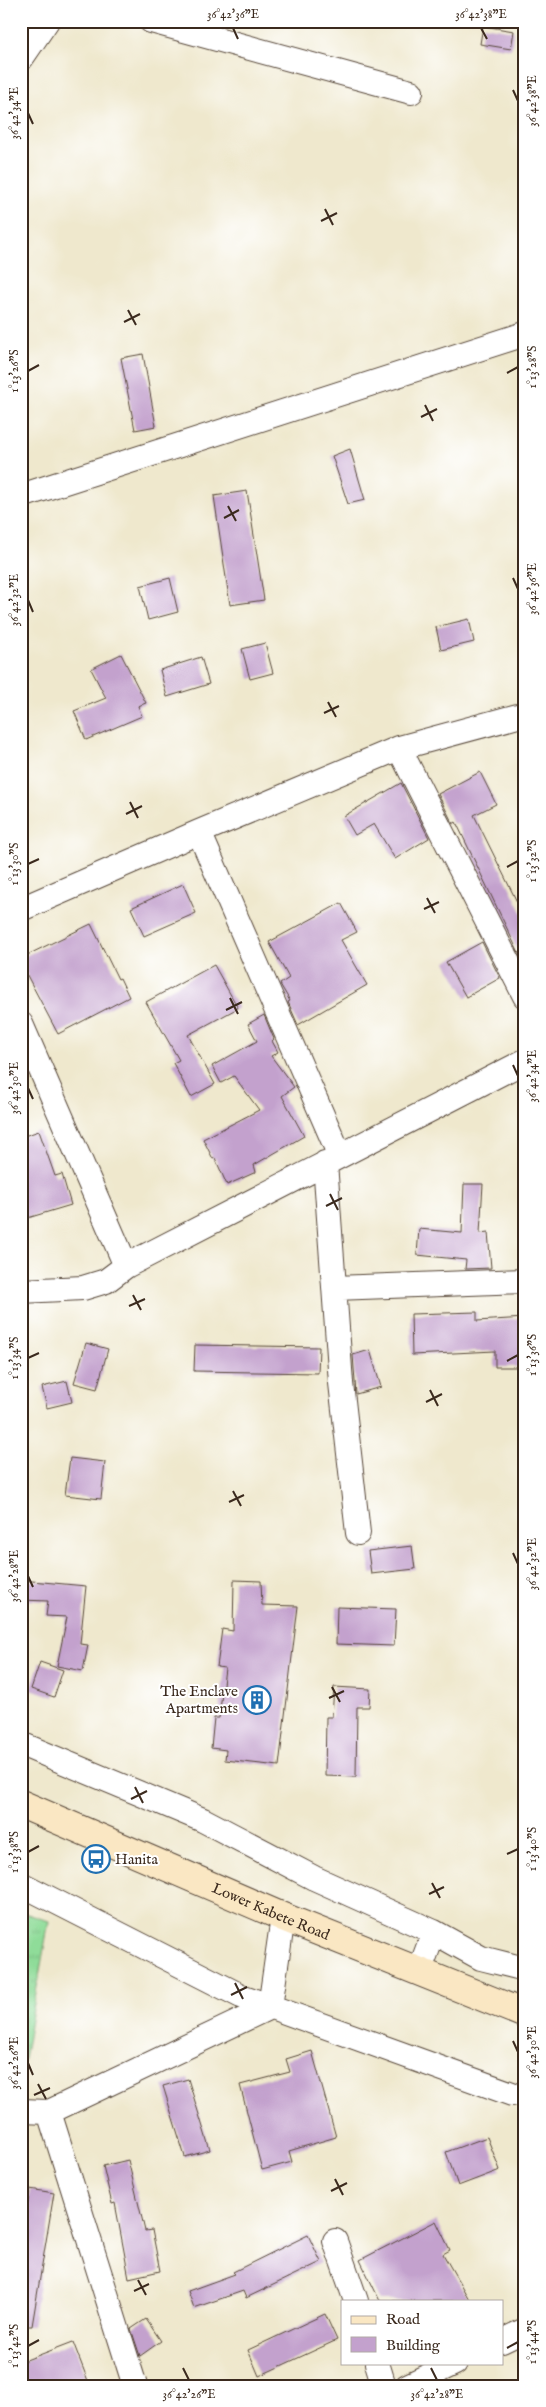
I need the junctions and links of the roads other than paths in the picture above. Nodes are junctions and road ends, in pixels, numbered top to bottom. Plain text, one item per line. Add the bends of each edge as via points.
1 (47, 21) edge
2 (151, 21) edge
3 (21, 59) edge
4 (411, 92) dead end
5 (525, 334) edge
6 (21, 496) edge
7 (525, 714) edge
8 (399, 748) junction
9 (198, 832) junction
10 (21, 909) edge
11 (525, 996) edge
12 (21, 1024) edge
13 (525, 1061) edge
14 (333, 1159) junction
15 (126, 1266) junction
16 (525, 1281) edge
17 (335, 1288) junction
18 (21, 1291) edge
19 (358, 1533) dead end
20 (21, 1744) edge
21 (21, 1804) edge
22 (21, 1884) edge
23 (284, 1917) junction
24 (434, 1932) junction
25 (525, 1969) edge
26 (419, 1972) junction
27 (270, 2007) junction
28 (525, 2014) edge
29 (512, 2094) dead end
30 (21, 2111) edge
31 (49, 2112) junction
32 (336, 2241) dead end
33 (356, 2300) edge
34 (525, 2330) edge
35 (504, 2340) edge
36 (377, 2364) edge
37 (453, 2364) edge
38 (134, 2386) edge
39 (384, 2386) edge
40 (407, 2386) edge

1 - 3 street
2 - 4 street
5 - 6 street
7 - 8 street
8 - 9 street
8 - 11 street
9 - 10 street
9 - 14 street
12 - 15 street
13 - 14 street
14 - 15 street
14 - 17 street
15 - 18 street via 106,1281 83,1288
16 - 17 street
17 - 19 street via 341,1383
20 - 24 street via 203,1820 314,1878
21 - 23 main road, Lower Kabete Road
22 - 27 street via 241,1996
23 - 26 main road, Lower Kabete Road
23 - 27 street
24 - 25 street via 481,1958
24 - 26 street
26 - 28 main road, Lower Kabete Road
27 - 29 street
27 - 31 street
30 - 31 street
31 - 38 street
32 - 33 street
34 - 35 street
36 - 39 street
37 - 40 street

